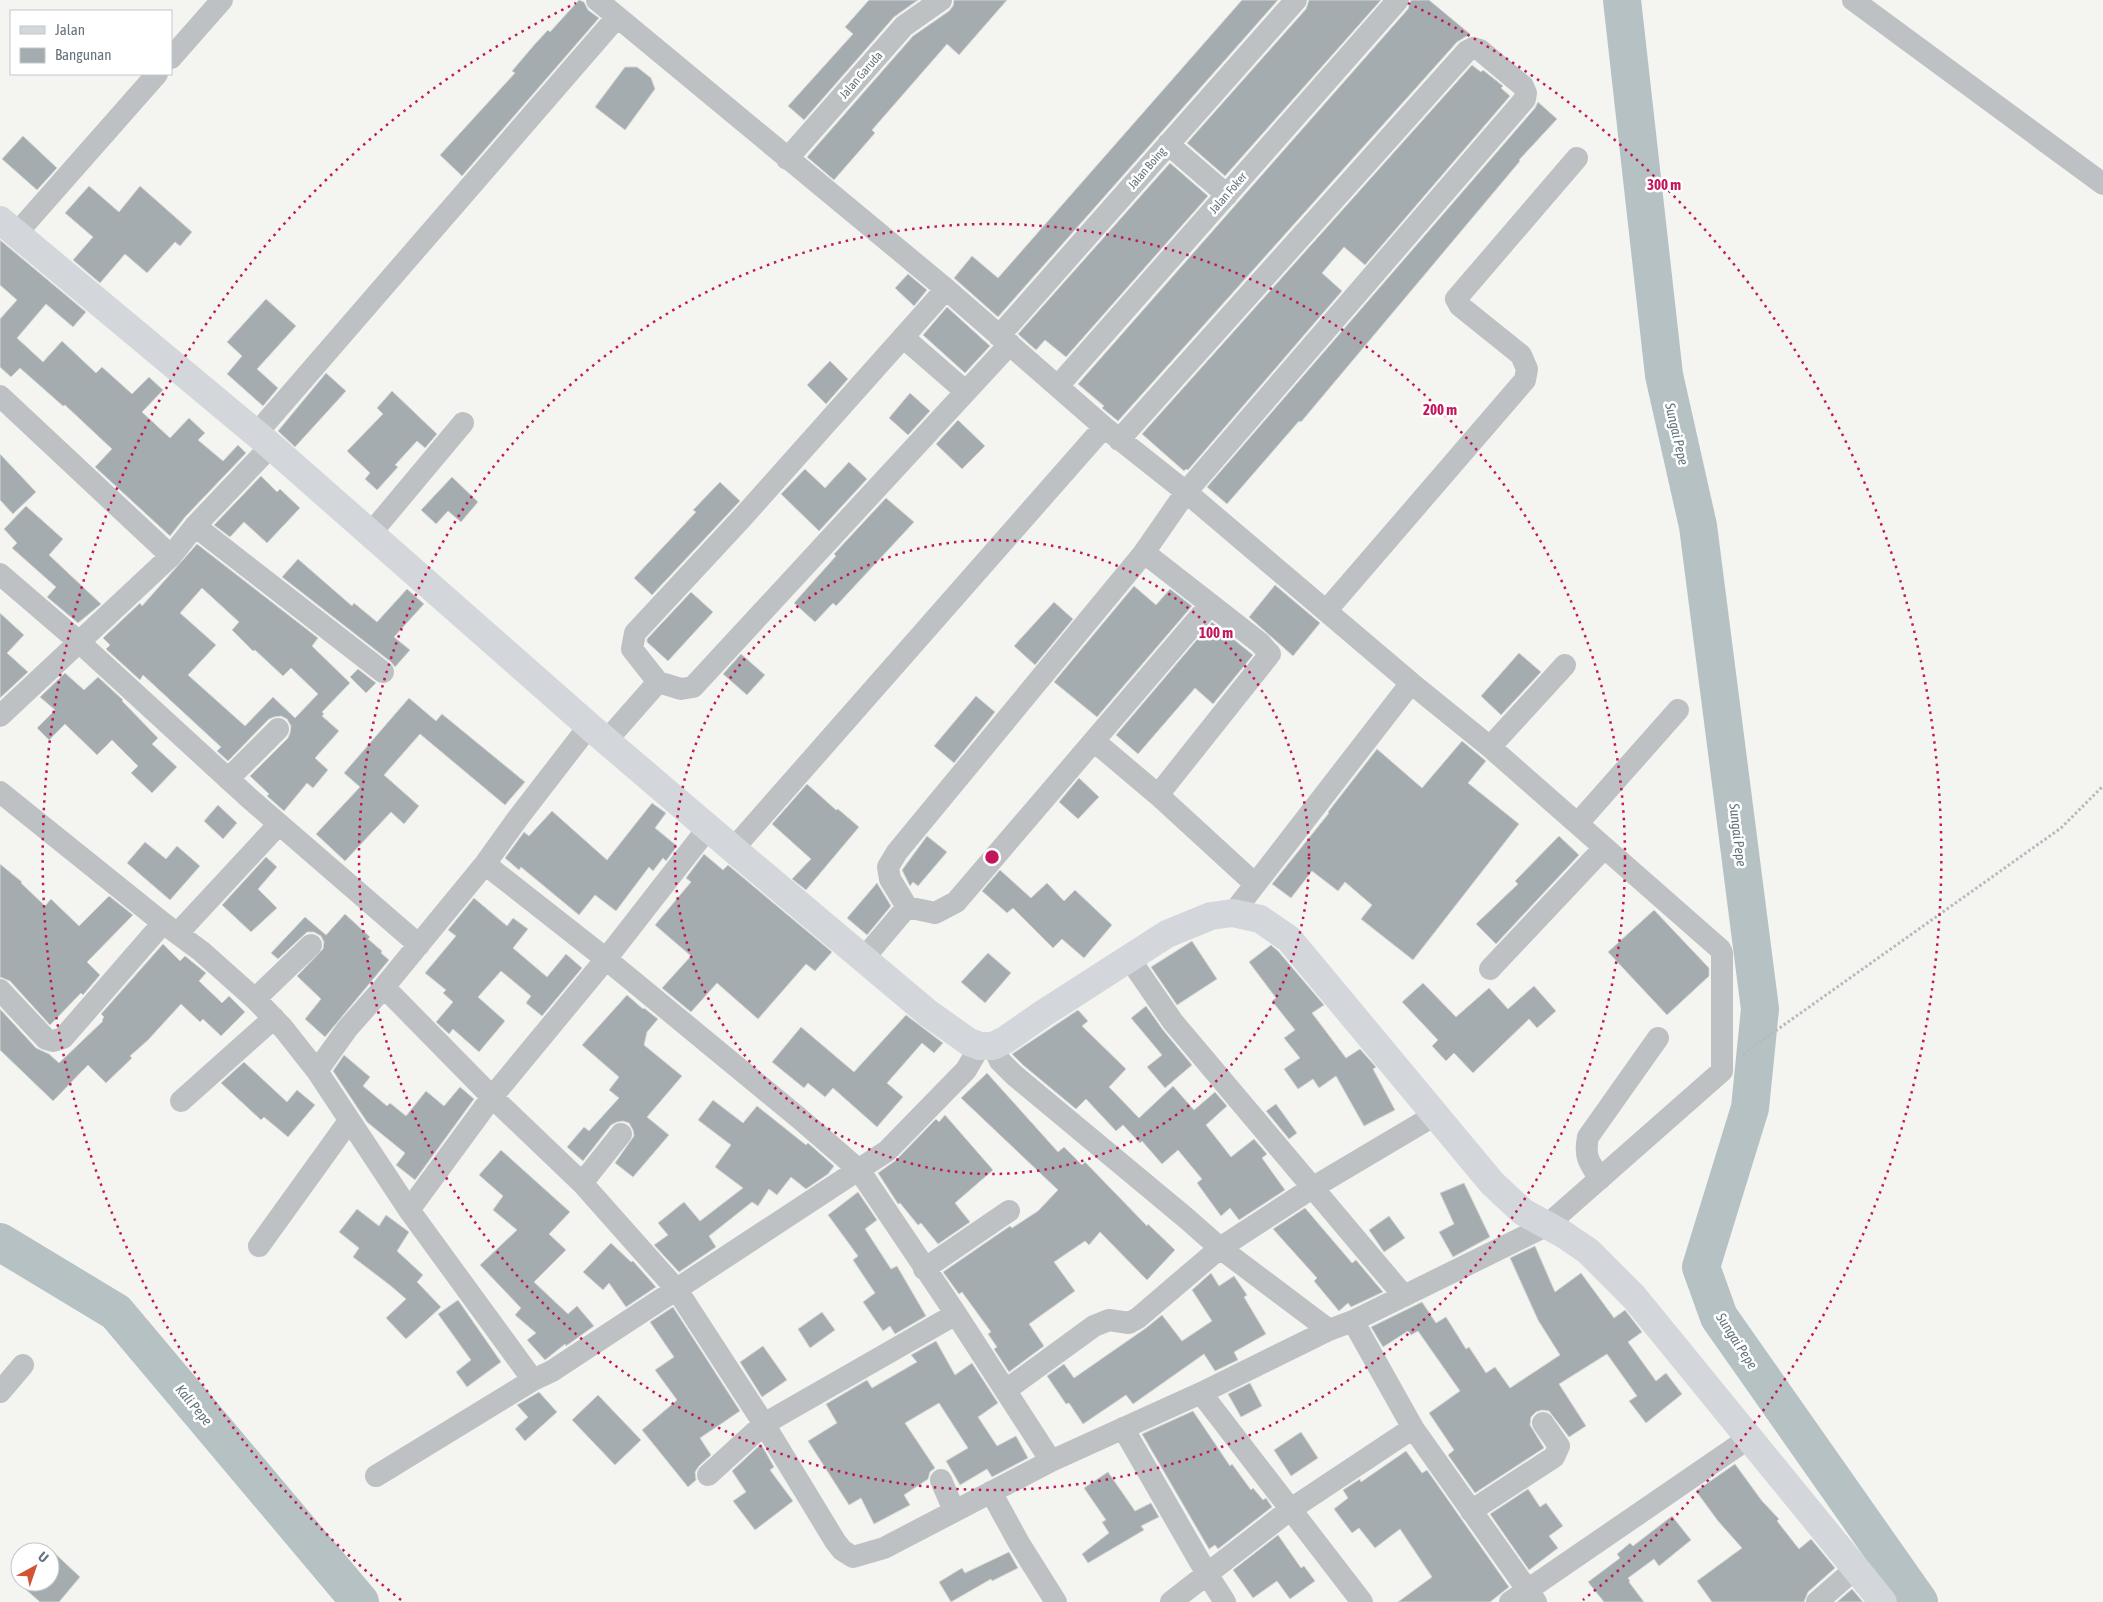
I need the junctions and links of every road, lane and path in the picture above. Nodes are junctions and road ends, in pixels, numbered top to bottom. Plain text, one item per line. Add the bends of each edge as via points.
1 (222, 0) edge
2 (597, 0) edge
3 (941, 0) edge
4 (1296, 0) edge
5 (1398, 0) edge
6 (1853, 0) edge
7 (617, 17) junction
8 (172, 57) edge
9 (156, 75) edge
10 (1168, 144) junction
11 (787, 158) junction
12 (1577, 158) dead end
13 (2103, 184) edge
14 (1227, 195) junction
15 (8, 227) edge
16 (946, 289) junction
17 (902, 337) junction
18 (1005, 340) junction
19 (1058, 386) junction
20 (965, 391) junction
21 (0, 396) edge
22 (463, 423) dead end
23 (1112, 433) junction
24 (264, 440) junction
25 (1186, 492) junction
26 (194, 526) junction
27 (371, 533) junction
28 (1143, 554) junction
29 (171, 556) junction
30 (0, 574) edge
31 (1210, 605) junction
32 (1326, 611) junction
33 (78, 641) junction
34 (1564, 665) dead end
35 (382, 672) dead end
36 (658, 682) junction
37 (1411, 683) junction
38 (1678, 710) dead end
39 (0, 716) edge
40 (278, 729) dead end
41 (598, 734) junction
42 (1094, 740) junction
43 (1490, 747) junction
44 (228, 778) junction
45 (2103, 786) edge
46 (0, 792) edge
47 (1158, 796) junction
48 (1578, 823) junction
49 (279, 824) junction
50 (708, 828) junction
51 (1604, 848) junction
52 (733, 849) junction
53 (485, 864) junction
54 (1256, 884) junction
55 (907, 907) junction
56 (1233, 912) junction
57 (170, 928) junction
58 (310, 945) dead end
59 (419, 945) junction
60 (864, 958) junction
61 (1129, 958) junction
62 (606, 959) junction
63 (1490, 968) dead end
64 (384, 987) junction
65 (0, 990) edge
66 (255, 999) junction
67 (274, 1018) junction
68 (1658, 1038) dead end
69 (987, 1046) junction
70 (1741, 1056) dead end
71 (317, 1071) junction
72 (492, 1097) junction
73 (181, 1101) dead end
74 (1435, 1115) junction
75 (348, 1121) junction
76 (621, 1134) dead end
77 (859, 1170) junction
78 (1600, 1178) junction
79 (582, 1183) junction
80 (1312, 1188) junction
81 (409, 1210) junction
82 (1009, 1211) dead end
83 (1546, 1226) junction
84 (259, 1246) dead end
85 (1220, 1248) junction
86 (924, 1269) junction
87 (677, 1290) junction
88 (1404, 1296) junction
89 (956, 1314) junction
90 (1353, 1321) junction
91 (1329, 1330) junction
92 (23, 1365) dead end
93 (533, 1380) junction
94 (1006, 1390) junction
95 (0, 1392) edge
96 (1201, 1393) junction
97 (1543, 1423) dead end
98 (764, 1424) junction
99 (1123, 1428) junction
100 (1413, 1428) junction
101 (1749, 1438) junction
102 (1051, 1461) junction
103 (708, 1475) dead end
104 (376, 1476) dead end
105 (941, 1480) dead end
106 (991, 1492) junction
107 (1291, 1509) junction
108 (954, 1511) junction
109 (1471, 1511) junction
110 (1856, 1568) junction
111 (1207, 1574) junction
112 (1524, 1598) edge
113 (1056, 1602) edge
114 (1171, 1602) edge
115 (1225, 1602) edge
116 (1362, 1602) edge
117 (1817, 1602) edge
118 (1883, 1602) edge

1 - 8 street
2 - 7 street
3 - 11 street, Jalan Garuda via 904,26
4 - 10 street, Jalan Boing
5 - 14 street, Jalan Foker
6 - 13 street
7 - 11 street
7 - 24 street
9 - 15 street
10 - 14 street
10 - 18 street, Jalan Boing
11 - 16 street
12 - 32 street via 1456,299 1460,306 1521,355 1527,369 1525,380
14 - 19 street, Jalan Foker
15 - 24 main road
16 - 17 street
16 - 18 street
17 - 20 street
17 - 36 street via 741,520 635,633 632,649
18 - 19 street
18 - 20 street, Jalan Boing
19 - 23 street
20 - 36 street, Jalan Boing via 694,687 681,689
21 - 29 street
22 - 27 street
23 - 25 street
23 - 25 street via 1466,51 1480,50 1523,86 1524,99
23 - 52 street
24 - 26 street
24 - 27 main road
25 - 28 street
25 - 32 street
26 - 29 street
26 - 35 street
27 - 41 main road
28 - 31 street
28 - 55 street via 897,852 888,867 890,879
29 - 33 street
30 - 33 street
31 - 42 street
31 - 47 street via 1270,654
32 - 37 street
33 - 39 street
33 - 44 street
34 - 43 street
36 - 41 street
37 - 43 street
37 - 54 street
38 - 48 street
40 - 44 street
41 - 50 main road
41 - 53 street via 518,818
42 - 47 street
42 - 55 street via 956,902 935,913
43 - 48 street
44 - 49 street
45 - 70 path via 2061,828
46 - 57 street
47 - 54 street
48 - 51 street
49 - 57 street
49 - 59 street
50 - 52 main road
50 - 62 street
51 - 63 street
51 - 78 street via 1722,953 1722,1071
52 - 60 main road
53 - 59 street
53 - 62 street
54 - 56 street
55 - 60 street
56 - 61 main road via 1211,916 1167,934
56 - 74 main road via 1260,918 1288,939
57 - 65 street via 62,1038 46,1039
57 - 66 street via 202,951
58 - 66 street
59 - 64 street
60 - 69 main road via 958,1035
61 - 69 main road via 1005,1040
61 - 80 street via 1173,1022
62 - 72 street
62 - 77 street
64 - 71 street
64 - 72 street
66 - 67 street
67 - 71 street
67 - 73 street
68 - 78 street via 1588,1137 1588,1160
69 - 77 street via 887,1151
69 - 85 street via 1014,1076
71 - 75 street
72 - 79 street
72 - 81 street
74 - 80 street
74 - 83 main road via 1492,1183 1523,1212
75 - 81 street
75 - 84 street
76 - 79 street
77 - 86 street
77 - 87 street
78 - 83 street
79 - 87 street
80 - 85 street
80 - 88 street
81 - 93 street
82 - 86 street
83 - 88 street
83 - 101 main road via 1588,1251 1634,1297
85 - 91 street
85 - 94 street via 1138,1318 1130,1322 1109,1320 1094,1326
86 - 89 street
87 - 93 street
87 - 98 street
88 - 90 street
89 - 94 street
89 - 98 street
90 - 91 street
90 - 100 street
91 - 96 street
92 - 95 street
93 - 104 street
94 - 102 street
96 - 99 street
96 - 107 street
97 - 109 street via 1559,1446 1558,1452
98 - 103 street
98 - 108 street via 834,1541 853,1557 884,1548
99 - 102 street
99 - 111 street
100 - 107 street
100 - 109 street
101 - 110 main road
101 - 112 street
102 - 106 street
105 - 108 street
106 - 108 street
106 - 113 street
107 - 111 street
107 - 116 street
109 - 112 street
110 - 117 street
110 - 118 main road
111 - 114 street
111 - 115 street

